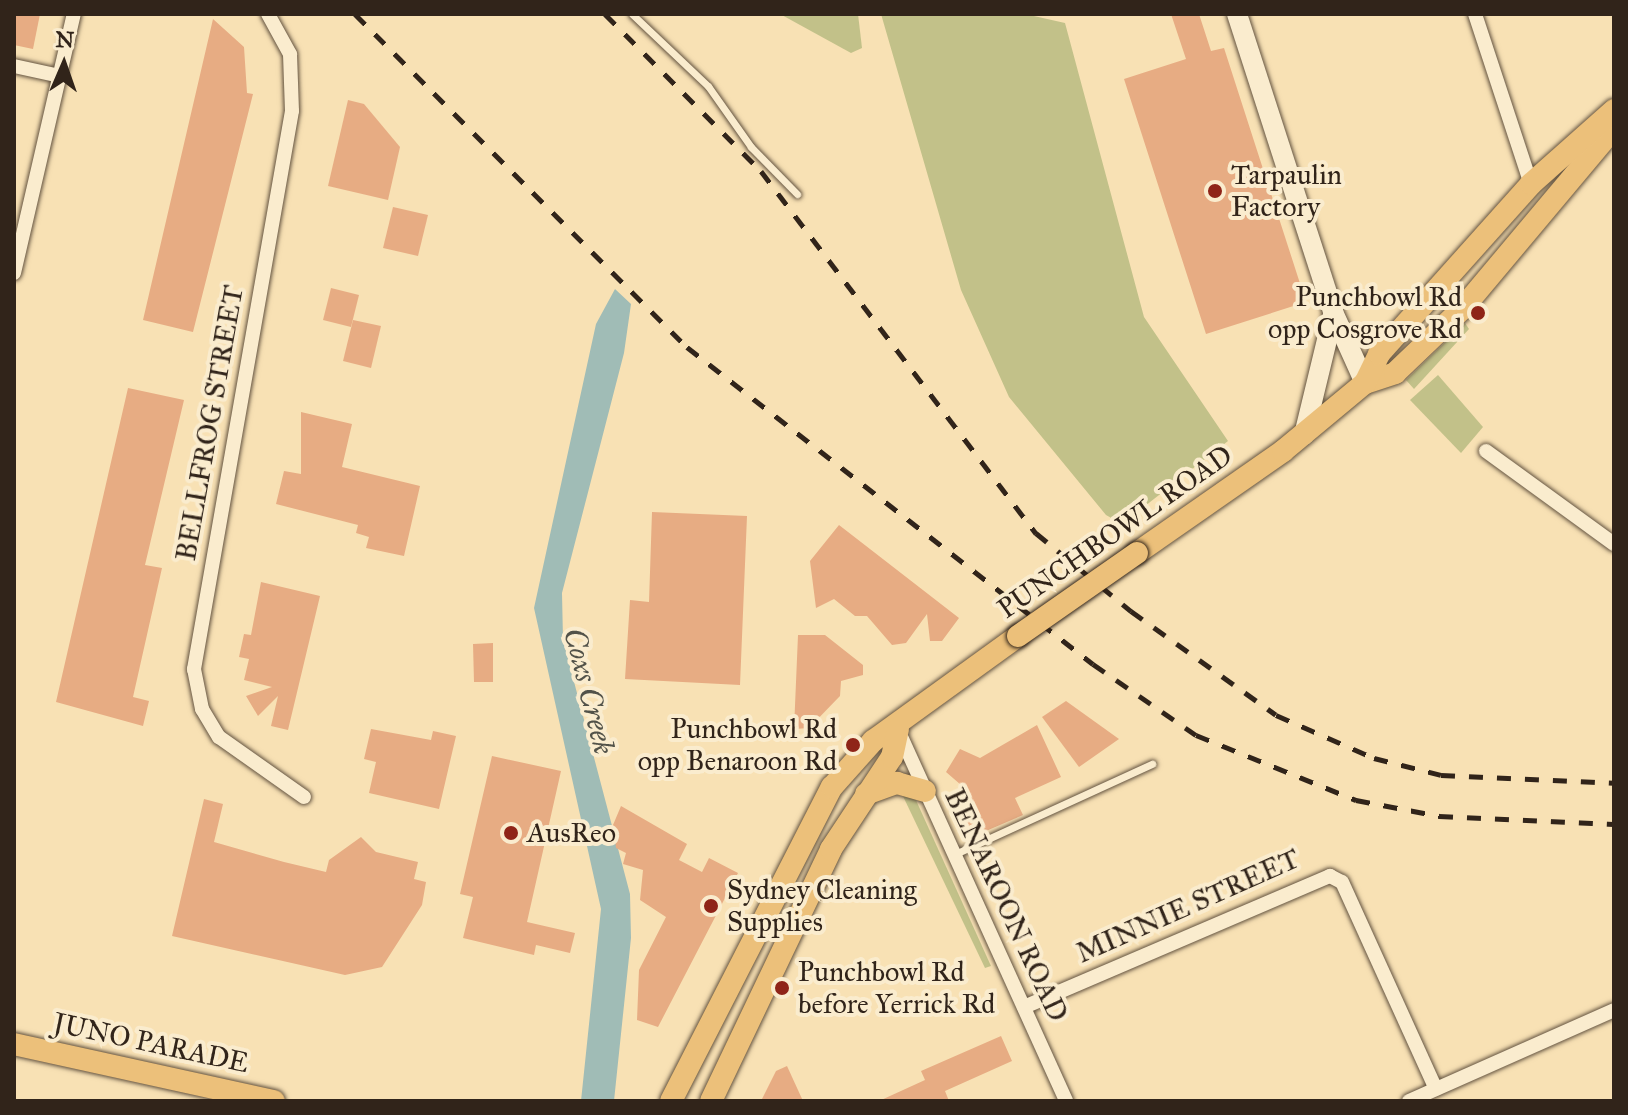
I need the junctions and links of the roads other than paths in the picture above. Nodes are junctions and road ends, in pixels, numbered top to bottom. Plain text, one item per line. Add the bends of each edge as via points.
1 (74, 14) edge
2 (268, 14) edge
3 (632, 14) edge
4 (1237, 14) edge
5 (1475, 14) edge
6 (14, 66) edge
7 (60, 76) junction
8 (1614, 110) edge
9 (1614, 128) edge
10 (1531, 184) junction
11 (797, 194) dead end
12 (14, 273) edge
13 (1333, 312) junction
14 (1365, 383) junction
15 (1304, 435) junction
16 (1486, 451) dead end
17 (1614, 544) edge
18 (898, 729) junction
19 (1152, 764) dead end
20 (925, 791) junction
21 (863, 795) junction
22 (304, 797) dead end
23 (955, 854) junction
24 (1024, 1007) junction
25 (1614, 1010) edge
26 (14, 1044) edge
27 (1436, 1089) junction
28 (274, 1101) edge
29 (671, 1101) edge
30 (711, 1101) edge
31 (1066, 1101) edge
32 (1409, 1101) edge

1 - 7 street
2 - 22 street, BELLFROG STREET via 290,54 292,111 194,669 202,709 219,737
3 - 11 lane via 708,86 751,147
4 - 13 main road
5 - 10 street
6 - 7 street
7 - 12 street
8 - 10 main road, PUNCHBOWL ROAD
9 - 14 main road, PUNCHBOWL ROAD via 1463,308 1395,373
10 - 14 main road, PUNCHBOWL ROAD via 1379,354
13 - 14 main road
13 - 15 main road
14 - 15 main road, PUNCHBOWL ROAD
15 - 18 main road, PUNCHBOWL ROAD, bridge via 1018,636
16 - 17 street
18 - 20 street, BENAROON ROAD
18 - 21 main road via 892,757
18 - 29 main road, PUNCHBOWL ROAD via 860,754 810,820
19 - 23 lane
20 - 21 main road via 897,783
20 - 23 street, BENAROON ROAD
21 - 30 main road
23 - 24 street, BENAROON ROAD
24 - 27 street, MINNIE STREET via 1330,876 1342,882
24 - 31 street, BENAROON ROAD
25 - 27 street
26 - 28 main road, JUNO PARADE
27 - 32 street

